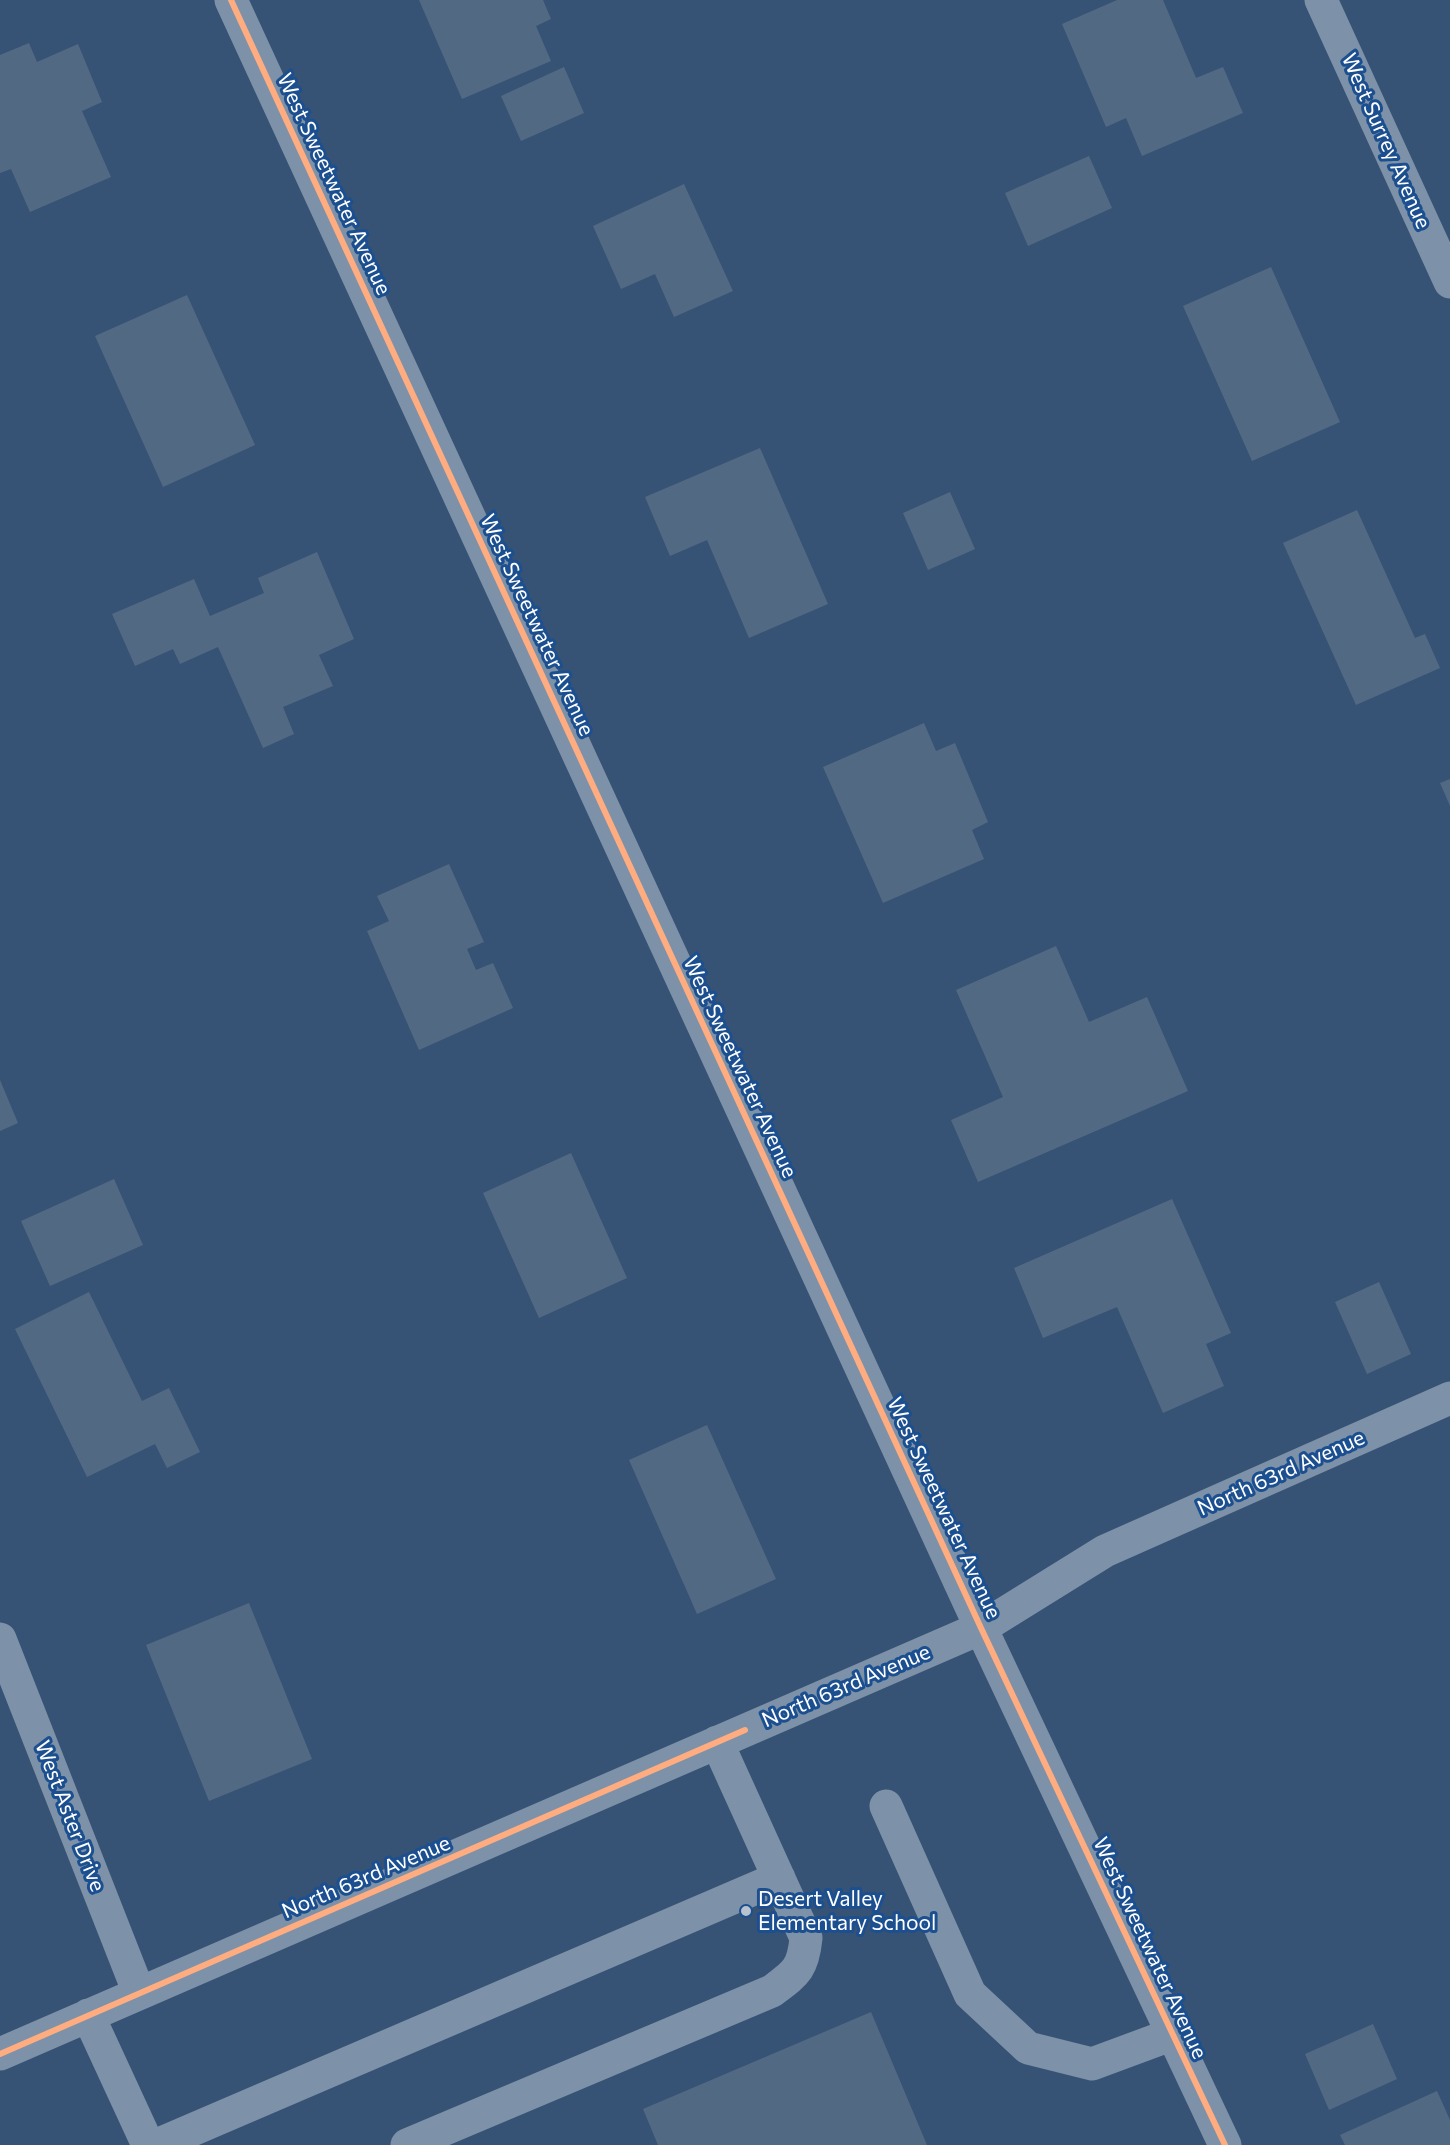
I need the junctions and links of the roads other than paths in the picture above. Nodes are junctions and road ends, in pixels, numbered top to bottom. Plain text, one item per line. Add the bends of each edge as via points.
1 (231, 0) edge
2 (1322, 0) edge
3 (1450, 282) edge
4 (1450, 1398) edge
5 (981, 1628) junction
6 (0, 1639) edge
7 (717, 1742) junction
8 (886, 1806) dead end
9 (779, 1878) junction
10 (139, 1993) junction
11 (88, 2015) junction
12 (1173, 2034) junction
13 (0, 2054) edge
14 (148, 2145) edge
15 (157, 2145) edge
16 (408, 2145) edge
17 (1225, 2145) edge

1 - 5 street, West Sweetwater Avenue
2 - 3 street, West Surrey Avenue
4 - 5 street, North 63rd Avenue via 1106,1551
5 - 7 street, North 63rd Avenue
5 - 12 street, West Sweetwater Avenue
6 - 10 street, West Aster Drive
7 - 9 street
7 - 10 street, North 63rd Avenue
8 - 12 street via 970,1994 1028,2048 1092,2064
9 - 15 street
9 - 16 street via 806,1938 804,1958 792,1976 772,1991
10 - 11 street, North 63rd Avenue
11 - 13 street, North 63rd Avenue
11 - 14 street
12 - 17 street, West Sweetwater Avenue

